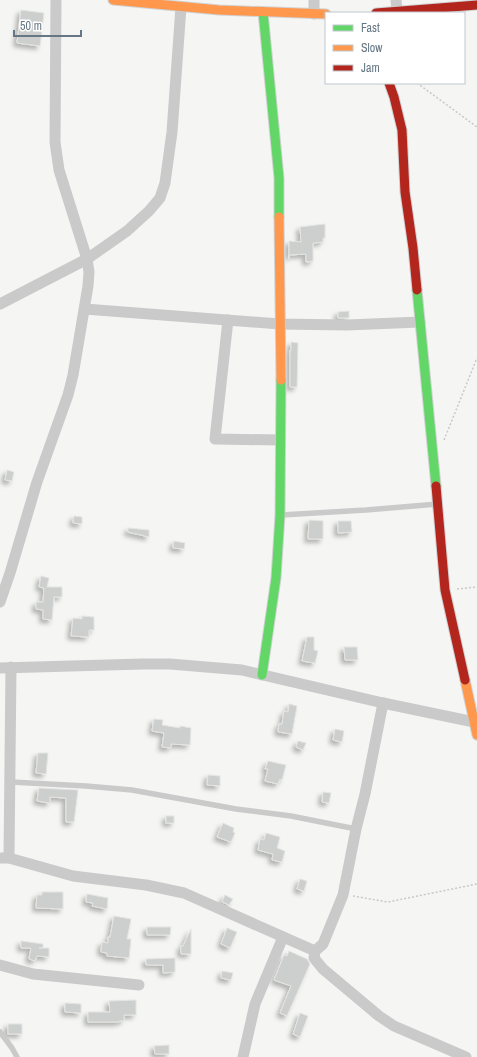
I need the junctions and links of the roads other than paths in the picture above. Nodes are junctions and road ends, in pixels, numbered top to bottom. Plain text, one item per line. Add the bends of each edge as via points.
1 (56, 0) edge
2 (112, 0) edge
3 (314, 0) edge
4 (396, 0) edge
5 (166, 3) edge
6 (477, 5) edge
7 (181, 7) junction
8 (397, 11) junction
9 (264, 12) junction
10 (386, 12) edge
11 (314, 14) junction
12 (325, 14) edge
13 (389, 84) edge
14 (87, 259) junction
15 (0, 304) edge
16 (85, 309) junction
17 (228, 320) junction
18 (420, 322) junction
19 (280, 324) junction
20 (280, 440) junction
21 (438, 504) junction
22 (280, 515) junction
23 (0, 602) edge
24 (5, 668) edge
25 (262, 675) junction
26 (383, 703) junction
27 (474, 722) junction
28 (477, 735) edge
29 (11, 782) junction
30 (356, 829) junction
31 (4, 858) edge
32 (283, 937) junction
33 (315, 951) junction
34 (0, 965) edge
35 (138, 985) dead end
36 (0, 1032) edge
37 (17, 1057) edge
38 (243, 1057) edge
39 (466, 1057) edge

1 - 14 street via 56,157
2 - 5 street
3 - 11 street
4 - 8 street
5 - 7 street
6 - 8 street
7 - 9 street
7 - 14 street via 174,110 163,191 149,211
8 - 10 street
9 - 11 street
9 - 19 street via 279,178
11 - 12 street
13 - 18 street via 402,130 405,192
14 - 15 street
14 - 16 street
16 - 17 street
16 - 23 street via 68,395 37,482
17 - 19 street
17 - 20 street via 215,439
18 - 19 street
18 - 21 street
19 - 20 street
20 - 22 street
21 - 22 lane
21 - 27 street via 445,590
22 - 25 street via 276,578
24 - 25 street via 170,664 242,670
24 - 29 street
25 - 26 street
26 - 27 street
26 - 30 street
27 - 28 street
29 - 30 lane via 132,790
29 - 31 street
30 - 33 street via 343,895 323,944
31 - 32 street via 73,876 146,885 184,894
32 - 33 street
32 - 38 street via 255,1004
33 - 39 street via 314,958 317,963 379,1016 394,1026
34 - 35 street via 33,974
36 - 37 lane

